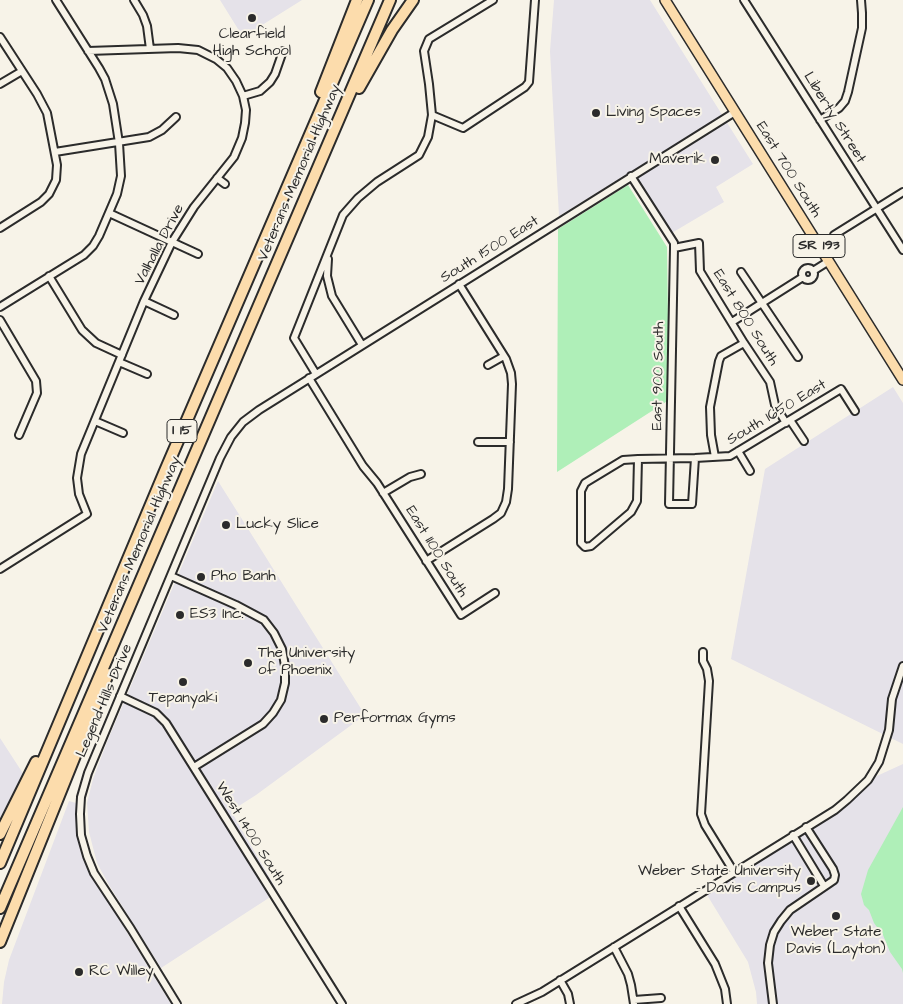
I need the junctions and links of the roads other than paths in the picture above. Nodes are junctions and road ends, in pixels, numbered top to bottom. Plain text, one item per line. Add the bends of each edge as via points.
1 (56, 0) edge
2 (134, 0) edge
3 (357, 0) edge
4 (368, 0) edge
5 (390, 0) edge
6 (413, 0) edge
7 (493, 0) edge
8 (535, 0) edge
9 (665, 0) edge
10 (744, 0) edge
11 (861, 0) edge
12 (0, 37) edge
13 (150, 49) junction
14 (88, 51) junction
15 (283, 51) dead end
16 (22, 71) junction
17 (0, 84) edge
18 (243, 96) junction
19 (735, 112) junction
20 (432, 115) junction
21 (176, 117) dead end
22 (820, 120) junction
23 (119, 143) junction
24 (305, 145) junction
25 (55, 152) junction
26 (631, 176) junction
27 (217, 178) junction
28 (313, 181) junction
29 (225, 184) dead end
30 (903, 192) edge
31 (877, 209) junction
32 (109, 213) junction
33 (0, 228) edge
34 (834, 235) dead end
35 (172, 242) junction
36 (674, 248) junction
37 (329, 250) junction
38 (903, 250) edge
39 (198, 254) dead end
40 (828, 261) junction
41 (741, 272) dead end
42 (49, 276) junction
43 (459, 284) junction
44 (144, 301) junction
45 (762, 302) junction
46 (0, 306) edge
47 (174, 315) dead end
48 (0, 320) edge
49 (732, 322) junction
50 (744, 343) junction
51 (362, 345) junction
52 (122, 354) junction
53 (504, 356) junction
54 (798, 358) dead end
55 (119, 362) junction
56 (488, 365) dead end
57 (148, 374) dead end
58 (316, 374) junction
59 (309, 378) junction
60 (903, 380) edge
61 (258, 410) joint
62 (855, 411) dead end
63 (95, 421) junction
64 (788, 422) junction
65 (123, 433) dead end
66 (19, 435) dead end
67 (804, 441) dead end
68 (478, 442) dead end
69 (510, 442) junction
70 (738, 451) junction
71 (715, 457) junction
72 (694, 458) junction
73 (638, 459) junction
74 (670, 459) junction
75 (750, 471) dead end
76 (421, 474) dead end
77 (383, 493) junction
78 (426, 561) junction
79 (0, 568) edge
80 (171, 576) junction
81 (495, 593) dead end
82 (128, 608) junction
83 (703, 652) dead end
84 (903, 666) edge
85 (120, 696) junction
86 (62, 718) junction
87 (194, 767) junction
88 (806, 827) junction
89 (0, 834) edge
90 (793, 835) junction
91 (0, 863) edge
92 (734, 872) junction
93 (824, 886) junction
94 (679, 906) junction
95 (0, 908) edge
96 (0, 942) edge
97 (614, 947) junction
98 (560, 980) junction
99 (661, 998) dead end
100 (634, 1002) edge
101 (177, 1004) edge
102 (342, 1004) edge
103 (516, 1004) edge
104 (570, 1004) edge
105 (727, 1004) edge
106 (773, 1004) edge

1 - 14 street
2 - 13 street via 147,26
3 - 24 highway via 312,114
4 - 24 highway, Veterans Memorial Highway / I 15
5 - 28 highway, Veterans Memorial Highway / I 15
6 - 28 highway via 365,77
7 - 20 street via 429,39 424,51
8 - 20 street via 529,82 525,87 463,128
9 - 19 main road, East 700 South / SR 193
10 - 22 street, Liberty Street
11 - 22 street via 862,28 845,101
12 - 16 street
13 - 14 street
13 - 18 street via 198,50 216,59 227,68
14 - 23 street via 109,90
15 - 18 street via 270,82 260,91
16 - 17 street
16 - 25 street via 47,113
18 - 27 street, Valhalla Drive via 246,110 242,138 234,157
19 - 26 street, South 1500 East
19 - 40 main road, East 700 South / SR 193
20 - 37 street via 428,137 419,155 384,176 358,198 343,215
21 - 23 street via 149,137
22 - 31 street, Liberty Street
23 - 25 street
23 - 32 street via 121,176
24 - 86 highway, Veterans Memorial Highway / I 15
25 - 33 street via 56,180 50,194
26 - 36 street via 674,243
26 - 43 street, South 1500 East
27 - 29 street
27 - 35 street, Valhalla Drive
28 - 82 highway, Veterans Memorial Highway / I 15
30 - 31 street
31 - 34 street
31 - 38 street, Liberty Street
32 - 35 street
32 - 42 street via 93,246
35 - 39 street
35 - 44 street, Valhalla Drive
36 - 49 street, East 800 South via 699,243 700,271
36 - 74 street, East 900 South
37 - 51 street via 327,276 332,296
37 - 58 street via 294,338
40 - 45 street via 813,271 805,269 803,277
40 - 60 main road, East 700 South / SR 193
41 - 45 street
42 - 46 street
42 - 52 street via 82,330 96,343
43 - 51 street, South 1500 East
43 - 53 street
44 - 47 street, Valhalla Drive
44 - 52 street, Valhalla Drive
45 - 49 street
45 - 54 street
48 - 66 street via 36,381 36,393
49 - 50 street, East 800 South
50 - 64 street, East 800 South via 770,382 775,405
50 - 71 street via 718,360 710,407
51 - 58 street, South 1500 East
52 - 55 street, Valhalla Drive
53 - 56 street
53 - 69 street via 511,373
55 - 57 street
55 - 63 street, Valhalla Drive
58 - 59 street, South 1500 East
59 - 61 street, South 1500 East
59 - 77 street, East 1100 South
61 - 80 street, Legend Hills Drive via 231,437
62 - 64 street, South 1650 East via 841,389
63 - 65 street
63 - 79 street, Valhalla Drive via 81,454 78,478 79,494 87,514
64 - 67 street, East 800 South
64 - 70 street, South 1650 East
68 - 69 street
69 - 78 street via 508,489 501,513
70 - 71 street, South 1650 East via 730,456
70 - 75 street
71 - 72 street, South 1650 East
72 - 74 street, South 1650 East
72 - 74 street, East 900 South via 692,504 669,504
73 - 73 street, South 1650 East via 623,460 585,483 580,491 580,543 585,547 591,546 632,512 637,501
73 - 74 street, South 1650 East
76 - 77 street
77 - 78 street, East 1100 South
78 - 81 street, East 1100 South via 461,615
80 - 85 street, Legend Hills Drive
80 - 87 street via 264,620 282,649 286,666 281,700 264,724
82 - 95 highway, Veterans Memorial Highway / I 15
82 - 96 highway via 126,627
83 - 92 street via 709,681 700,814
84 - 88 street via 892,698 879,762 868,780 847,800
85 - 87 street, West 1400 South via 156,714 166,723
85 - 101 street, Legend Hills Drive via 88,773 81,798 81,835 94,873
86 - 89 highway via 44,746
86 - 91 highway, Veterans Memorial Highway / I 15
87 - 102 street, West 1400 South
88 - 90 street
88 - 93 street via 835,875 834,880
90 - 92 street
90 - 93 street
92 - 94 street
93 - 106 street via 790,910 774,932 768,963
94 - 97 street
94 - 105 street via 715,964
97 - 98 street
97 - 100 street via 628,974
98 - 103 street
98 - 104 street
99 - 100 street

